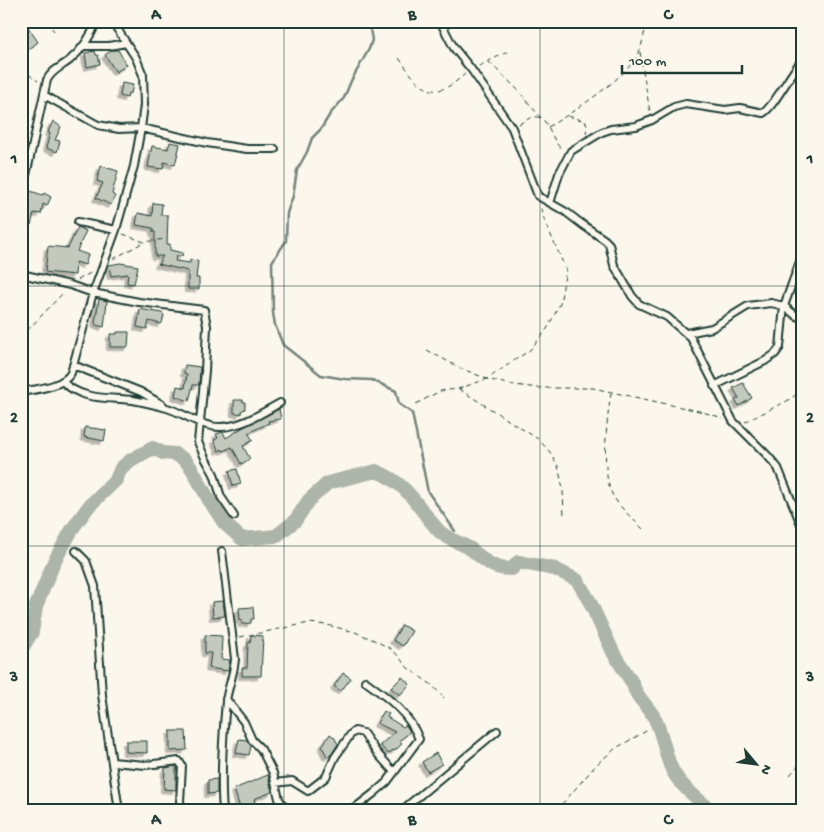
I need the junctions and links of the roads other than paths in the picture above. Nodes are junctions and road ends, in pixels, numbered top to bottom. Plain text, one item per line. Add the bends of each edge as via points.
1 (97, 21) edge
2 (112, 21) edge
3 (440, 21) edge
4 (126, 43) junction
5 (84, 46) junction
6 (803, 59) edge
7 (44, 95) junction
8 (141, 128) junction
9 (275, 149) dead end
10 (21, 198) edge
11 (550, 203) junction
12 (78, 222) dead end
13 (116, 230) junction
14 (803, 253) edge
15 (21, 274) edge
16 (93, 294) junction
17 (784, 306) junction
18 (803, 319) edge
19 (686, 333) junction
20 (74, 365) junction
21 (62, 381) junction
22 (714, 386) junction
23 (21, 392) edge
24 (280, 403) dead end
25 (168, 408) junction
26 (200, 422) junction
27 (234, 516) dead end
28 (803, 529) edge
29 (76, 551) dead end
30 (222, 551) dead end
31 (365, 681) dead end
32 (226, 699) junction
33 (497, 731) dead end
34 (112, 762) junction
35 (394, 772) junction
36 (275, 783) junction
37 (119, 811) edge
38 (182, 811) edge
39 (223, 811) edge
40 (290, 811) edge
41 (351, 811) edge
42 (401, 811) edge

1 - 5 street
2 - 4 street
3 - 11 street via 454,48 512,128 538,196
4 - 5 street
4 - 8 street via 143,75
5 - 7 street via 52,72
6 - 11 street via 763,113 686,104 636,126 611,129 586,141 571,151 559,174
7 - 8 street via 98,124
7 - 10 street
8 - 9 street via 207,143 246,149
8 - 13 street
11 - 19 street via 609,244 614,266 639,304 667,318
12 - 13 street
13 - 16 street
14 - 17 street
15 - 16 street via 70,285
16 - 20 street
16 - 26 street via 204,310 207,326
17 - 18 street
17 - 19 street via 748,306 712,328
17 - 22 street via 780,347 775,354
19 - 22 street
20 - 21 street via 69,376
20 - 25 street via 141,392
21 - 23 street
21 - 25 street via 84,395 140,401
22 - 28 street via 735,424 778,468
24 - 26 street via 226,427
25 - 26 street
26 - 27 street via 200,449 214,474 220,497
29 - 34 street via 86,561 95,586 102,695
30 - 32 street via 235,660
31 - 35 street via 406,715 419,738
32 - 36 street via 261,749
32 - 39 street via 221,782
33 - 42 street
34 - 37 street
34 - 38 street via 146,765 179,761 182,766
35 - 36 street via 363,733 355,731 335,756 326,777 311,790 292,781
35 - 41 street via 387,782
36 - 40 street via 281,804

